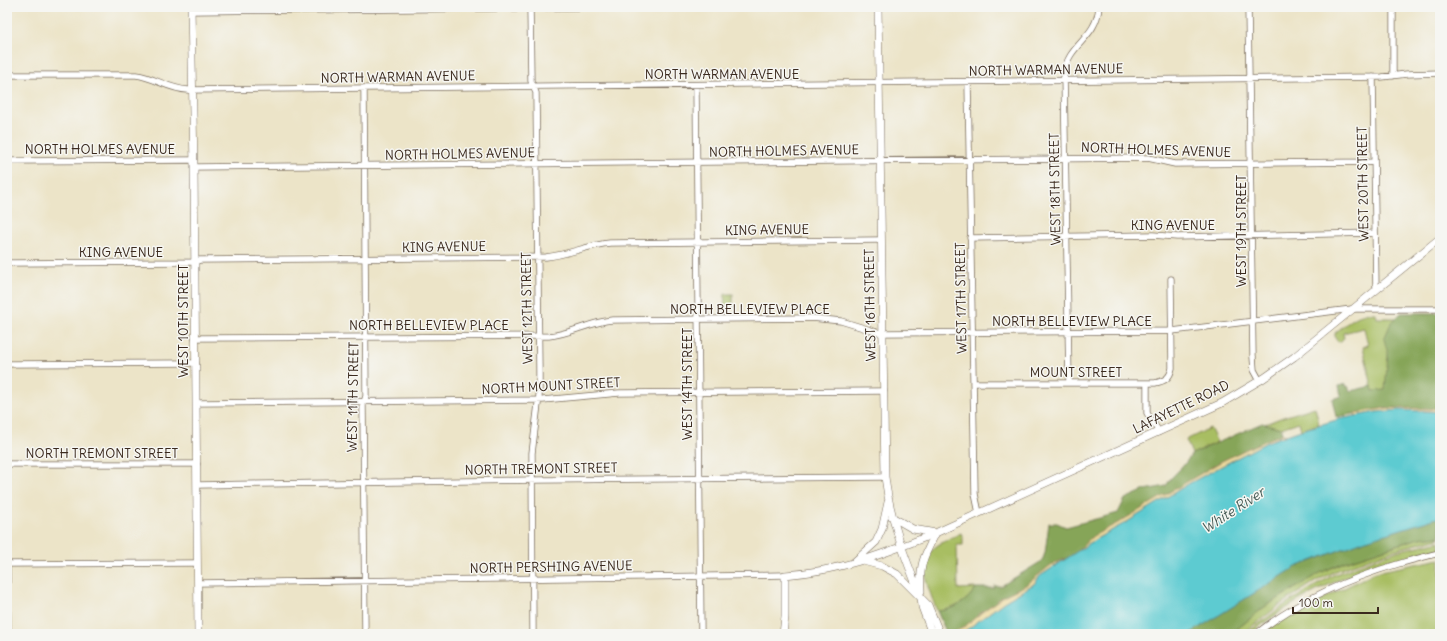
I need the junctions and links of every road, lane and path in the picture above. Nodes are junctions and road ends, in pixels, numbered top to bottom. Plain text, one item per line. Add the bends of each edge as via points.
1 (530, 7) edge
2 (623, 7) edge
3 (878, 7) edge
4 (1099, 7) edge
5 (1248, 7) edge
6 (1393, 7) edge
7 (191, 9) edge
8 (1440, 73) edge
9 (7, 75) edge
10 (1393, 76) junction
11 (1373, 77) junction
12 (1249, 79) junction
13 (1065, 81) junction
14 (968, 82) junction
15 (879, 83) junction
16 (696, 85) junction
17 (534, 86) junction
18 (364, 88) junction
19 (192, 90) junction
20 (1065, 158) junction
21 (7, 160) edge
22 (194, 160) junction
23 (970, 160) junction
24 (880, 161) junction
25 (697, 162) junction
26 (1374, 162) junction
27 (1252, 163) junction
28 (537, 164) junction
29 (364, 166) junction
30 (194, 168) junction
31 (1375, 233) junction
32 (1067, 236) junction
33 (1252, 236) junction
34 (970, 238) junction
35 (1440, 238) edge
36 (881, 240) junction
37 (697, 242) junction
38 (537, 257) junction
39 (365, 258) junction
40 (195, 262) junction
41 (7, 263) edge
42 (1171, 279) dead end
43 (1376, 290) junction
44 (1352, 309) junction
45 (1440, 309) edge
46 (698, 319) junction
47 (1252, 321) junction
48 (1068, 331) junction
49 (1172, 331) junction
50 (883, 333) junction
51 (973, 333) junction
52 (365, 336) junction
53 (538, 336) junction
54 (196, 338) junction
55 (196, 363) junction
56 (7, 364) edge
57 (1260, 381) junction
58 (1069, 382) junction
59 (973, 383) junction
60 (1147, 383) junction
61 (884, 391) junction
62 (698, 393) junction
63 (538, 400) junction
64 (364, 401) junction
65 (196, 403) junction
66 (1159, 432) junction
67 (7, 464) edge
68 (196, 464) junction
69 (886, 477) junction
70 (699, 478) junction
71 (531, 480) junction
72 (364, 483) junction
73 (197, 485) junction
74 (889, 500) junction
75 (979, 513) junction
76 (892, 516) junction
77 (936, 533) junction
78 (902, 547) junction
79 (1440, 553) edge
80 (862, 561) junction
81 (197, 563) junction
82 (7, 564) edge
83 (852, 564) junction
84 (7, 568) edge
85 (785, 575) junction
86 (700, 577) junction
87 (532, 579) junction
88 (365, 581) junction
89 (198, 583) junction
90 (921, 597) junction
91 (930, 617) junction
92 (8, 634) edge
93 (198, 634) edge
94 (365, 634) edge
95 (533, 634) edge
96 (701, 634) edge
97 (783, 634) edge
98 (932, 634) edge
99 (940, 634) edge
100 (1256, 634) edge

1 - 2 street
1 - 7 street
1 - 17 street, WEST 12TH STREET via 531,81
3 - 15 main road, WEST 16TH STREET
4 - 13 street, WEST 18TH STREET via 1092,31 1068,59 1064,71
5 - 12 street, WEST 19TH STREET
6 - 10 street
7 - 19 main road, WEST 10TH STREET
8 - 10 street, NORTH WARMAN AVENUE
9 - 19 street, NORTH WARMAN AVENUE via 136,75 148,77 171,88
10 - 11 street, NORTH WARMAN AVENUE
11 - 12 street, NORTH WARMAN AVENUE
11 - 26 street, WEST 20TH STREET
12 - 13 street, NORTH WARMAN AVENUE
12 - 27 street, WEST 19TH STREET
13 - 14 street, NORTH WARMAN AVENUE
13 - 20 street, WEST 18TH STREET
14 - 15 street, NORTH WARMAN AVENUE
14 - 23 street, WEST 17TH STREET
15 - 16 street, NORTH WARMAN AVENUE
15 - 24 main road, WEST 16TH STREET
16 - 17 street, NORTH WARMAN AVENUE
16 - 25 street, WEST 14TH STREET
17 - 18 street, NORTH WARMAN AVENUE
17 - 28 street, WEST 12TH STREET
18 - 19 street, NORTH WARMAN AVENUE
18 - 29 street, WEST 11TH STREET
19 - 22 main road, WEST 10TH STREET
20 - 23 street, NORTH HOLMES AVENUE
20 - 27 street, NORTH HOLMES AVENUE via 1148,158 1175,164
20 - 32 street, WEST 18TH STREET
21 - 22 street, NORTH HOLMES AVENUE
22 - 30 main road, WEST 10TH STREET
23 - 24 street, NORTH HOLMES AVENUE
23 - 34 street, WEST 17TH STREET
24 - 25 street, NORTH HOLMES AVENUE
24 - 36 main road, WEST 16TH STREET
25 - 28 street, NORTH HOLMES AVENUE
25 - 37 street, WEST 14TH STREET
26 - 27 street, NORTH HOLMES AVENUE
26 - 31 street, WEST 20TH STREET
27 - 33 street, WEST 19TH STREET
28 - 29 street, NORTH HOLMES AVENUE
28 - 38 street, WEST 12TH STREET
29 - 30 street, NORTH HOLMES AVENUE
29 - 39 street, WEST 11TH STREET
30 - 40 main road, WEST 10TH STREET
31 - 33 street, KING AVENUE
31 - 43 street, WEST 20TH STREET
32 - 33 street, KING AVENUE
32 - 34 street, KING AVENUE
32 - 48 street, WEST 18TH STREET
33 - 47 street, WEST 19TH STREET
34 - 51 street, WEST 17TH STREET
35 - 43 main road, LAFAYETTE ROAD
36 - 37 street, KING AVENUE
36 - 50 main road, WEST 16TH STREET
37 - 38 street, KING AVENUE via 608,243
37 - 46 street, WEST 14TH STREET
38 - 39 street, KING AVENUE
38 - 53 street, WEST 12TH STREET
39 - 40 street, KING AVENUE
39 - 52 street, WEST 11TH STREET
40 - 41 street, KING AVENUE
40 - 54 main road, WEST 10TH STREET
42 - 49 street
43 - 44 main road, LAFAYETTE ROAD
44 - 45 street, NORTH BELLEVIEW PLACE
44 - 47 street, NORTH BELLEVIEW PLACE
44 - 57 main road, LAFAYETTE ROAD via 1294,357
46 - 50 street, NORTH BELLEVIEW PLACE via 822,318
46 - 53 street, NORTH BELLEVIEW PLACE via 607,320 560,335
46 - 62 street, WEST 14TH STREET
47 - 49 street, NORTH BELLEVIEW PLACE
47 - 57 street, WEST 19TH STREET via 1254,366
48 - 49 street, NORTH BELLEVIEW PLACE
48 - 51 street, NORTH BELLEVIEW PLACE
48 - 58 street, WEST 18TH STREET
49 - 60 street, MOUNT STREET via 1171,374 1165,380
50 - 51 street, NORTH BELLEVIEW PLACE
50 - 61 main road, WEST 16TH STREET
51 - 59 street, WEST 17TH STREET
52 - 53 street, NORTH BELLEVIEW PLACE
52 - 54 street, NORTH BELLEVIEW PLACE
52 - 64 street, WEST 11TH STREET
53 - 63 street, WEST 12TH STREET
54 - 55 main road, WEST 10TH STREET
55 - 56 street
55 - 65 main road, WEST 10TH STREET
57 - 66 main road, LAFAYETTE ROAD via 1222,403
58 - 59 street, MOUNT STREET
58 - 60 street, MOUNT STREET
59 - 75 street, WEST 17TH STREET via 975,494
60 - 66 street via 1147,413
61 - 62 street, NORTH MOUNT STREET
61 - 69 main road, WEST 16TH STREET
62 - 63 street, NORTH MOUNT STREET via 608,394
62 - 70 street, WEST 14TH STREET
63 - 64 street, NORTH MOUNT STREET
63 - 71 street, WEST 12TH STREET
64 - 65 street, NORTH MOUNT STREET
64 - 72 street, WEST 11TH STREET
65 - 68 main road, WEST 10TH STREET
66 - 75 main road, LAFAYETTE ROAD
67 - 68 street, NORTH TREMONT STREET
68 - 73 main road, WEST 10TH STREET
69 - 70 street, NORTH TREMONT STREET
69 - 74 main road, WEST 16TH STREET
70 - 71 street, NORTH TREMONT STREET
70 - 86 street, WEST 14TH STREET
71 - 72 street, NORTH TREMONT STREET
71 - 87 street, WEST 12TH STREET
72 - 73 street, NORTH TREMONT STREET
72 - 88 street, WEST 11TH STREET
73 - 81 main road, WEST 10TH STREET
74 - 76 main road, WEST 16TH STREET
74 - 83 main road via 876,542
75 - 77 main road, LAFAYETTE ROAD
76 - 77 main road via 913,529
76 - 78 main road, WEST 16TH STREET
77 - 78 main road, LAFAYETTE ROAD
77 - 90 main road via 922,563
78 - 80 main road, NORTH PERSHING AVENUE
78 - 90 main road, WEST 16TH STREET
79 - 100 street via 1372,572 1328,589 1288,611
80 - 83 main road, NORTH PERSHING AVENUE
80 - 90 main road via 882,566 898,574
81 - 82 street
81 - 89 main road, WEST 10TH STREET
83 - 85 main road, NORTH PERSHING AVENUE via 824,571
84 - 92 street
85 - 86 street, NORTH PERSHING AVENUE
85 - 97 main road
86 - 87 street, NORTH PERSHING AVENUE
86 - 96 street, WEST 14TH STREET
87 - 88 street, NORTH PERSHING AVENUE
87 - 95 street, WEST 12TH STREET
88 - 89 street, NORTH PERSHING AVENUE
88 - 94 street, WEST 11TH STREET
89 - 93 main road, WEST 10TH STREET
90 - 91 main road, WEST 16TH STREET via 928,604
91 - 98 main road, WEST 16TH STREET
91 - 99 main road, WEST 16TH STREET

